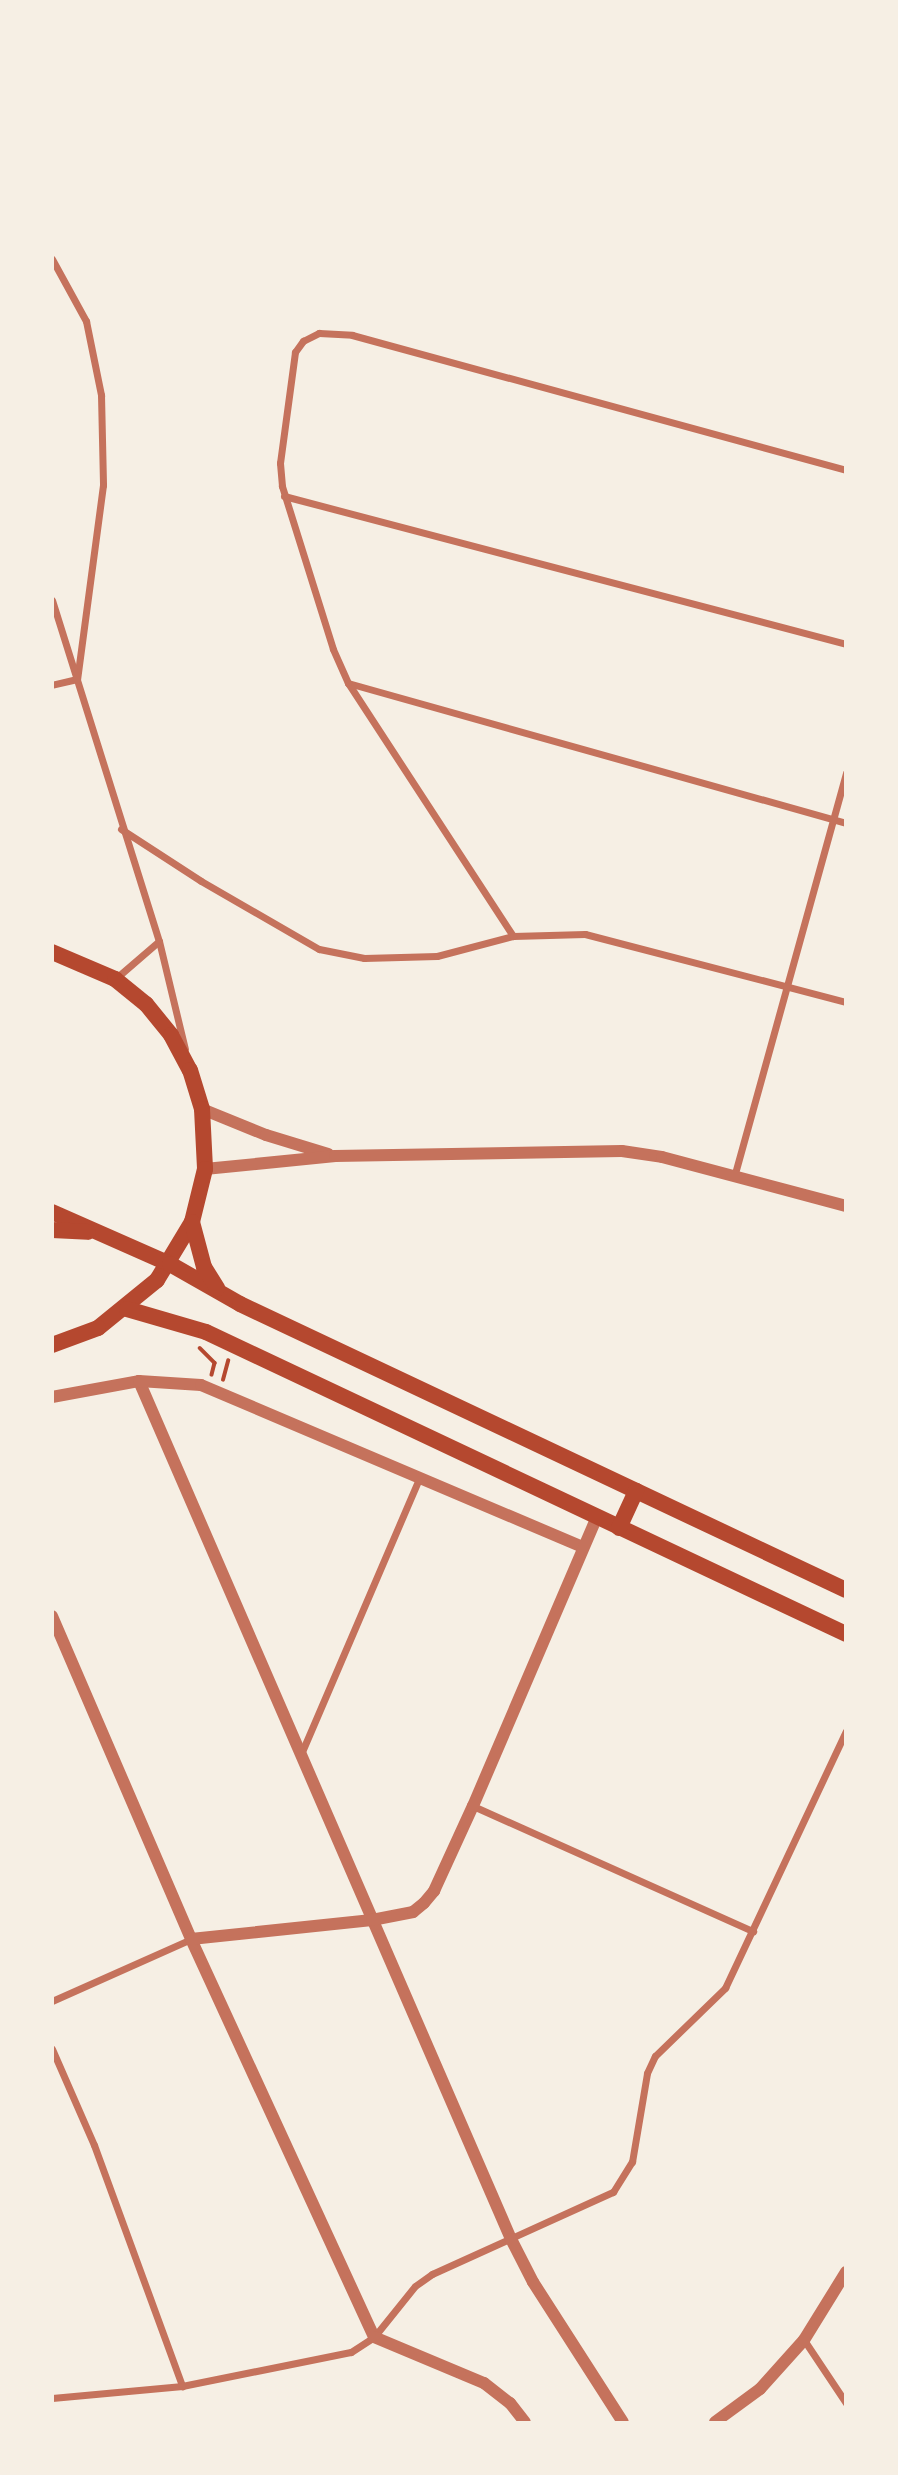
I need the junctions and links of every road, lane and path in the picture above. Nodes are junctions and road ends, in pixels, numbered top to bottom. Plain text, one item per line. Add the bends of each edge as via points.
1 (52, 259) edge
2 (845, 470) edge
3 (284, 496) junction
4 (52, 600) edge
5 (845, 644) edge
6 (77, 679) junction
7 (348, 684) junction
8 (52, 685) edge
9 (845, 772) edge
10 (833, 819) junction
11 (845, 823) edge
12 (121, 829) junction
13 (513, 936) junction
14 (159, 941) junction
15 (52, 952) edge
16 (115, 979) junction
17 (789, 986) junction
18 (845, 1002) edge
19 (190, 1070) junction
20 (202, 1109) junction
21 (335, 1156) junction
22 (205, 1169) junction
23 (734, 1177) junction
24 (845, 1206) edge
25 (52, 1212) edge
26 (192, 1222) junction
27 (52, 1230) edge
28 (97, 1232) junction
29 (170, 1264) junction
30 (218, 1290) junction
31 (127, 1309) junction
32 (52, 1345) edge
33 (139, 1381) junction
34 (214, 1390) junction
35 (52, 1397) edge
36 (420, 1477) junction
37 (636, 1492) junction
38 (597, 1516) junction
39 (619, 1528) junction
40 (582, 1547) junction
41 (845, 1590) edge
42 (53, 1621) edge
43 (845, 1634) edge
44 (845, 1731) edge
45 (301, 1754) junction
46 (473, 1805) junction
47 (372, 1920) junction
48 (752, 1931) junction
49 (191, 1940) junction
50 (52, 2001) edge
51 (52, 2049) edge
52 (511, 2239) junction
53 (845, 2272) edge
54 (373, 2337) junction
55 (804, 2340) junction
56 (182, 2386) junction
57 (52, 2398) edge
58 (845, 2403) edge
59 (525, 2423) edge
60 (623, 2423) edge
61 (715, 2423) edge

1 - 6 street via 86,321 101,396 103,485
2 - 3 street via 334,331 303,341 291,363 280,463
3 - 5 street
3 - 7 street
4 - 6 street
6 - 8 street
6 - 12 street
7 - 10 street
7 - 13 street
9 - 10 street
10 - 11 street
10 - 17 street
12 - 13 street via 319,949 363,958 437,957
12 - 14 street
13 - 17 street via 584,934
14 - 16 street
14 - 19 street
15 - 16 main road
16 - 19 main road via 146,1004 171,1035
17 - 18 street
17 - 23 street
19 - 20 main road
20 - 21 street
20 - 22 main road
21 - 22 street
21 - 23 street via 590,1149 662,1157
22 - 26 main road
23 - 24 street
25 - 28 main road
26 - 29 main road
26 - 30 main road via 204,1267
27 - 28 main road
28 - 29 main road
29 - 30 main road
29 - 31 main road
30 - 37 main road
31 - 32 main road via 98,1328
31 - 38 main road via 205,1332
33 - 34 street via 173,1380
33 - 35 street
33 - 45 street
34 - 34 path via 229,1357 197,1346 215,1363
34 - 36 street
36 - 40 street
36 - 45 street
37 - 39 main road
37 - 41 main road
38 - 39 main road
38 - 40 street
39 - 43 main road
40 - 46 street
42 - 49 street
44 - 48 street
45 - 47 street
46 - 47 street via 434,1891 424,1903 413,1912
46 - 48 street
47 - 49 street
47 - 52 street
48 - 52 street via 725,1988 655,2056 647,2073 632,2162 621,2182 601,2200
49 - 50 street
49 - 54 street
51 - 56 street via 94,2145
52 - 54 street via 415,2286
52 - 60 street via 533,2283
53 - 55 street
54 - 56 street via 351,2353 322,2361
54 - 59 street via 484,2383 510,2403
55 - 58 street
55 - 61 street via 760,2389
56 - 57 street

